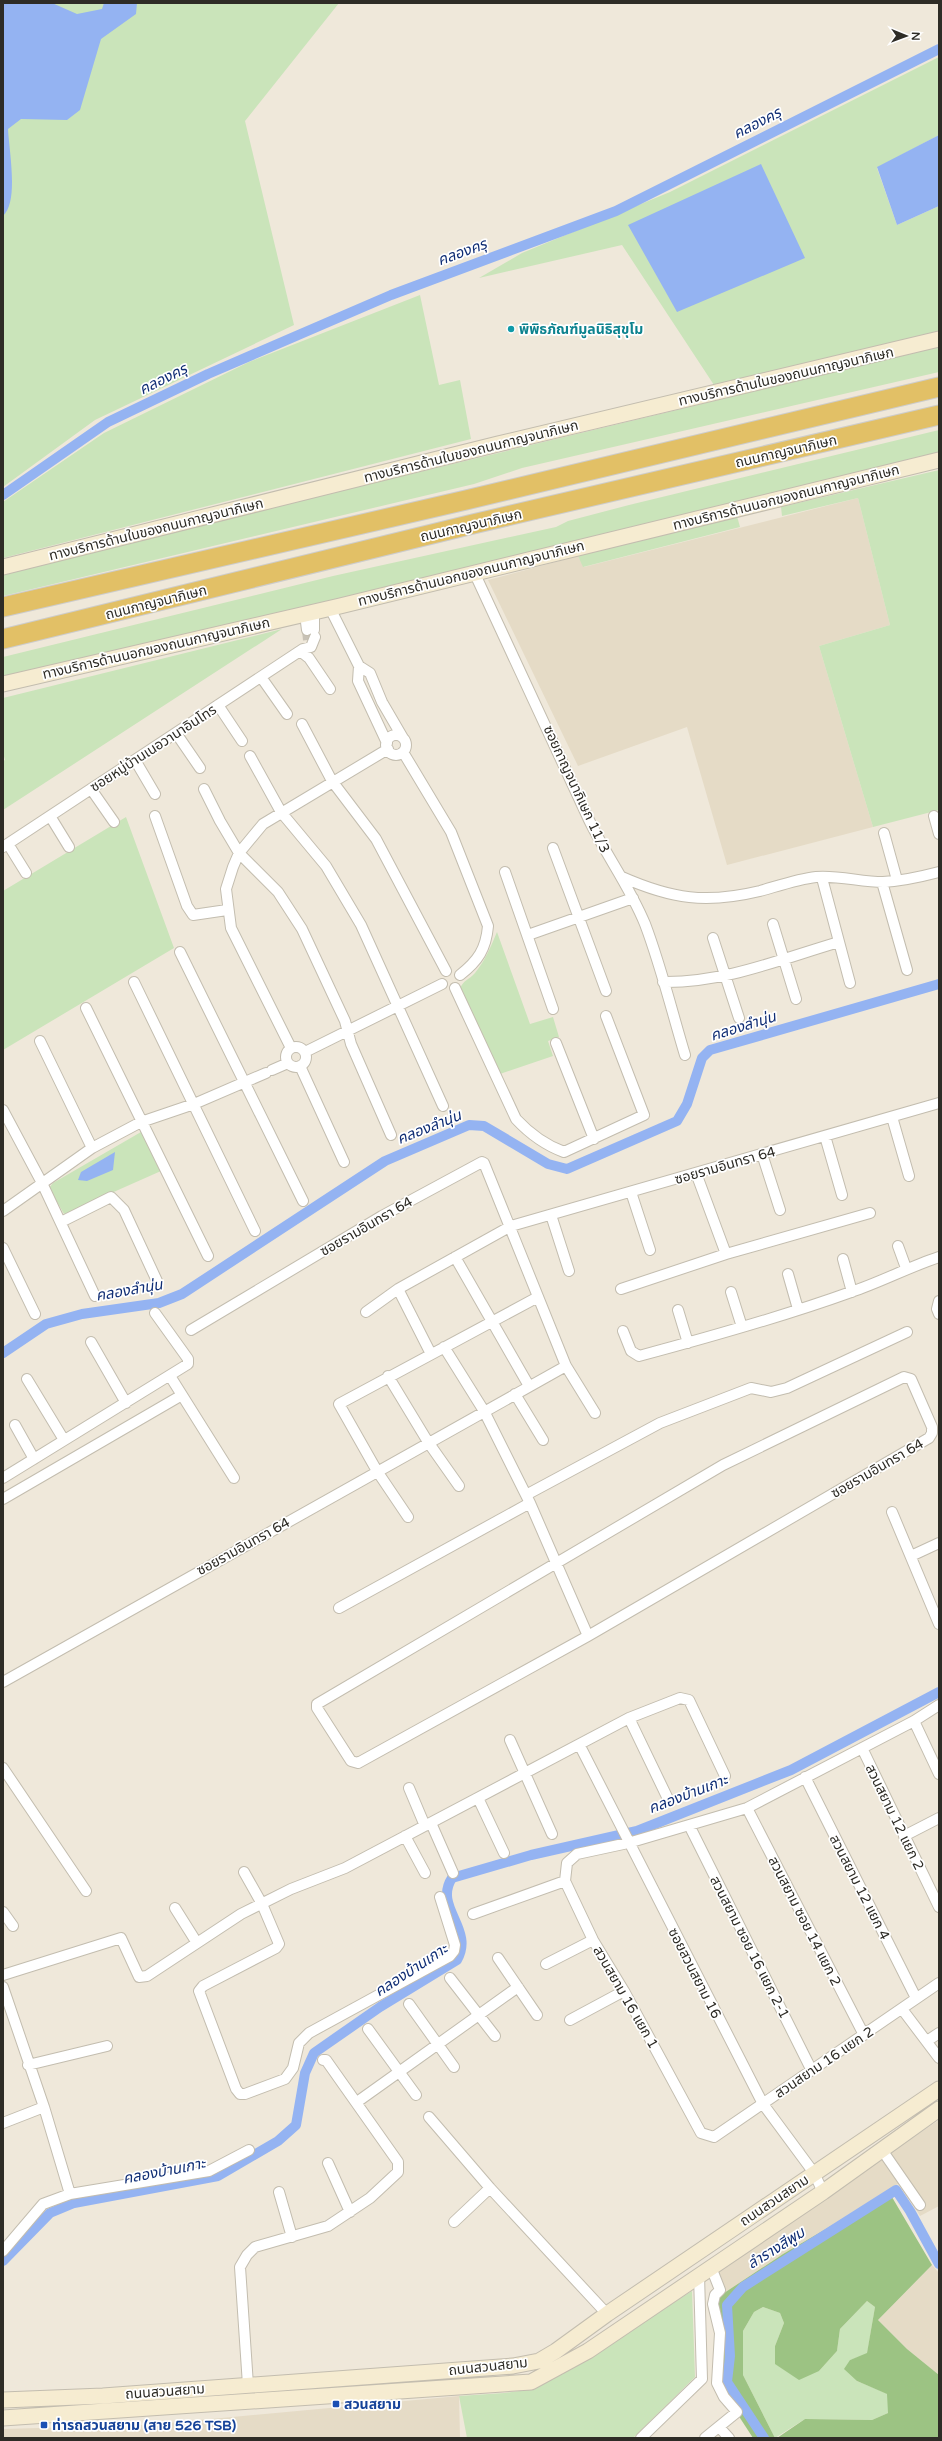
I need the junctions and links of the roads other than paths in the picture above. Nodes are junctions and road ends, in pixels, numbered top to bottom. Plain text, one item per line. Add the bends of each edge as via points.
1 (939, 340) edge
2 (939, 387) edge
3 (939, 415) edge
4 (939, 460) edge
5 (3, 567) edge
6 (474, 572) junction
7 (3, 606) edge
8 (330, 608) junction
9 (309, 613) junction
10 (3, 639) edge
11 (301, 650) junction
12 (359, 666) junction
13 (261, 677) junction
14 (3, 684) edge
15 (330, 689) dead end
16 (218, 705) junction
17 (287, 714) dead end
18 (302, 724) dead end
19 (176, 733) junction
20 (403, 738) junction
21 (242, 741) dead end
22 (387, 746) junction
23 (403, 752) junction
24 (250, 756) dead end
25 (135, 760) junction
26 (200, 768) dead end
27 (332, 781) junction
28 (204, 789) dead end
29 (90, 790) junction
30 (155, 794) dead end
31 (281, 812) junction
32 (50, 816) junction
33 (155, 816) dead end
34 (934, 816) dead end
35 (114, 822) dead end
36 (884, 834) dead end
37 (939, 834) edge
38 (5, 846) edge
39 (69, 847) dead end
40 (553, 848) dead end
41 (239, 853) junction
42 (505, 872) dead end
43 (26, 873) dead end
44 (939, 873) edge
45 (622, 877) junction
46 (822, 878) junction
47 (897, 880) junction
48 (882, 882) junction
49 (633, 898) junction
50 (227, 910) junction
51 (579, 917) junction
52 (773, 924) dead end
53 (528, 935) junction
54 (713, 938) dead end
55 (839, 942) junction
56 (180, 952) dead end
57 (784, 958) junction
58 (907, 970) dead end
59 (446, 971) junction
60 (460, 975) junction
61 (726, 976) junction
62 (134, 982) dead end
63 (663, 982) junction
64 (850, 983) dead end
65 (442, 984) junction
66 (455, 988) junction
67 (606, 991) dead end
68 (796, 999) dead end
69 (397, 1006) junction
70 (86, 1008) dead end
71 (553, 1009) dead end
72 (606, 1016) dead end
73 (739, 1018) dead end
74 (348, 1031) junction
75 (40, 1041) dead end
76 (556, 1044) dead end
77 (291, 1048) junction
78 (305, 1052) junction
79 (685, 1055) dead end
80 (288, 1063) junction
81 (300, 1066) junction
82 (244, 1081) junction
83 (194, 1104) junction
84 (939, 1104) edge
85 (443, 1106) dead end
86 (3, 1110) edge
87 (892, 1117) junction
88 (141, 1122) junction
89 (391, 1136) dead end
90 (825, 1136) junction
91 (594, 1139) junction
92 (92, 1148) junction
93 (762, 1154) junction
94 (344, 1162) dead end
95 (696, 1173) junction
96 (909, 1176) dead end
97 (42, 1183) junction
98 (631, 1192) junction
99 (842, 1196) dead end
100 (303, 1201) dead end
101 (780, 1210) dead end
102 (3, 1211) edge
103 (870, 1213) dead end
104 (551, 1214) junction
105 (61, 1222) junction
106 (510, 1226) junction
107 (255, 1231) dead end
108 (898, 1246) dead end
109 (3, 1248) edge
110 (650, 1250) dead end
111 (726, 1254) junction
112 (208, 1256) dead end
113 (455, 1257) junction
114 (939, 1257) edge
115 (843, 1259) dead end
116 (906, 1268) junction
117 (568, 1271) dead end
118 (788, 1274) dead end
119 (157, 1281) dead end
120 (398, 1288) junction
121 (621, 1289) dead end
122 (732, 1292) dead end
123 (852, 1292) junction
124 (96, 1296) dead end
125 (538, 1297) junction
126 (939, 1301) edge
127 (798, 1309) junction
128 (678, 1310) dead end
129 (366, 1312) dead end
130 (155, 1313) dead end
131 (35, 1314) dead end
132 (939, 1314) edge
133 (493, 1321) junction
134 (742, 1327) junction
135 (191, 1330) dead end
136 (624, 1331) dead end
137 (907, 1332) dead end
138 (91, 1342) dead end
139 (688, 1343) junction
140 (444, 1347) junction
141 (431, 1354) junction
142 (566, 1366) junction
143 (170, 1376) junction
144 (388, 1376) junction
145 (26, 1379) dead end
146 (529, 1386) junction
147 (515, 1394) junction
148 (182, 1395) junction
149 (126, 1403) junction
150 (484, 1411) junction
151 (595, 1413) dead end
152 (15, 1425) dead end
153 (64, 1440) junction
154 (543, 1440) dead end
155 (428, 1442) junction
156 (34, 1459) junction
157 (377, 1471) junction
158 (4, 1475) edge
159 (234, 1478) dead end
160 (459, 1486) dead end
161 (3, 1499) edge
162 (528, 1499) junction
163 (892, 1512) dead end
164 (408, 1517) dead end
165 (939, 1543) edge
166 (911, 1556) junction
167 (557, 1562) junction
168 (339, 1608) dead end
169 (939, 1624) edge
170 (588, 1636) junction
171 (3, 1682) edge
172 (939, 1705) edge
173 (629, 1718) junction
174 (914, 1721) junction
175 (510, 1740) dead end
176 (580, 1746) junction
177 (862, 1748) junction
178 (3, 1768) edge
179 (526, 1773) junction
180 (939, 1774) edge
181 (725, 1776) dead end
182 (805, 1777) junction
183 (409, 1788) dead end
184 (478, 1798) junction
185 (669, 1801) dead end
186 (747, 1808) junction
187 (939, 1818) edge
188 (428, 1824) junction
189 (689, 1825) junction
190 (552, 1834) dead end
191 (405, 1836) junction
192 (904, 1836) junction
193 (625, 1837) junction
194 (504, 1853) dead end
195 (244, 1872) dead end
196 (425, 1873) dead end
197 (452, 1873) dead end
198 (565, 1881) junction
199 (86, 1891) dead end
200 (440, 1896) dead end
201 (262, 1904) junction
202 (939, 1907) edge
203 (175, 1908) dead end
204 (3, 1912) edge
205 (473, 1914) dead end
206 (13, 1926) dead end
207 (593, 1940) junction
208 (197, 1943) junction
209 (498, 1958) dead end
210 (546, 1964) dead end
211 (3, 1975) edge
212 (450, 1978) dead end
213 (939, 1983) edge
214 (3, 1987) edge
215 (518, 1987) junction
216 (624, 1991) junction
217 (916, 1998) junction
218 (409, 2004) dead end
219 (902, 2009) junction
220 (537, 2015) dead end
221 (478, 2016) junction
222 (570, 2020) dead end
223 (368, 2029) dead end
224 (939, 2033) edge
225 (864, 2035) junction
226 (495, 2036) dead end
227 (927, 2041) junction
228 (439, 2044) junction
229 (107, 2046) dead end
230 (939, 2058) edge
231 (323, 2060) dead end
232 (28, 2065) junction
233 (454, 2067) dead end
234 (811, 2069) junction
235 (399, 2073) junction
236 (939, 2089) edge
237 (416, 2095) dead end
238 (357, 2102) junction
239 (763, 2104) junction
240 (44, 2107) junction
241 (937, 2114) edge
242 (429, 2117) dead end
243 (3, 2123) edge
244 (707, 2136) joint
245 (249, 2150) dead end
246 (882, 2150) junction
247 (328, 2163) dead end
248 (814, 2174) junction
249 (490, 2188) junction
250 (278, 2192) dead end
251 (823, 2192) junction
252 (70, 2194) junction
253 (920, 2206) dead end
254 (350, 2212) junction
255 (454, 2222) dead end
256 (292, 2237) junction
257 (3, 2251) edge
258 (705, 2271) junction
259 (607, 2314) junction
260 (248, 2385) junction
261 (193, 2389) junction
262 (95, 2396) junction
263 (3, 2400) edge
264 (241, 2403) junction
265 (162, 2408) junction
266 (3, 2418) edge
267 (719, 2427) junction
268 (641, 2438) edge
269 (705, 2438) edge
270 (729, 2438) edge

1 - 5 street, ทางบริการด้านในของถนนกาญจนาภิเษก via 505,443
2 - 7 highway, ถนนกาญจนาภิเษก via 474,499
3 - 10 highway, ถนนกาญจนาภิเษก via 473,524
4 - 6 street, ทางบริการด้านนอกของถนนกาญจนาภิเษก
6 - 8 street, ทางบริการด้านนอกของถนนกาญจนาภิเษก
6 - 45 street, ซอยกาญจนาภิเษก 11/3 via 589,820
8 - 9 street, ทางบริการด้านนอกของถนนกาญจนาภิเษก
8 - 12 street
9 - 11 street, ซอยหมู่บ้านเนอวานาอินโทร via 311,634
9 - 14 street, ทางบริการด้านนอกของถนนกาญจนาภิเษก
11 - 13 street, ซอยหมู่บ้านเนอวานาอินโทร
11 - 15 street
12 - 20 street via 370,673 382,702
12 - 22 street via 358,681
13 - 16 street, ซอยหมู่บ้านเนอวานาอินโทร
13 - 17 street
16 - 19 street, ซอยหมู่บ้านเนอวานาอินโทร
16 - 21 street
18 - 27 street
19 - 25 street, ซอยหมู่บ้านเนอวานาอินโทร
19 - 26 street
20 - 22 street via 394,735 389,738
20 - 23 street via 406,743
22 - 23 street via 394,754
22 - 27 street
23 - 60 street via 451,832 488,926 482,953
24 - 31 street
25 - 29 street, ซอยหมู่บ้านเนอวานาอินโทร
25 - 30 street
27 - 31 street
27 - 59 street via 376,839
28 - 41 street
29 - 32 street, ซอยหมู่บ้านเนอวานาอินโทร
29 - 35 street
31 - 41 street via 263,824
31 - 69 street via 326,866 361,925
32 - 38 street, ซอยหมู่บ้านเนอวานาอินโทร
32 - 39 street
33 - 50 street via 187,906 193,915
34 - 37 street
36 - 47 street
38 - 43 street
40 - 51 street
41 - 50 street via 226,889
41 - 74 street via 278,892 302,929
42 - 53 street
44 - 47 street
45 - 46 street via 646,888 676,896 704,899 747,894
45 - 49 street, ซอยกาญจนาภิเษก 11/3
46 - 48 street
46 - 55 street
47 - 48 street
48 - 58 street
49 - 51 street
49 - 63 street, ซอยกาญจนาภิเษก 11/3 via 645,924
50 - 77 street via 231,928
51 - 53 street
51 - 67 street
52 - 57 street
53 - 71 street
54 - 61 street
55 - 57 street
55 - 64 street
56 - 82 street
57 - 61 street
57 - 68 street
59 - 60 street via 455,971
59 - 65 street via 441,978
60 - 66 street via 459,984
61 - 63 street via 688,982
61 - 73 street
62 - 83 street
63 - 79 street, ซอยกาญจนาภิเษก 11/3
65 - 66 street via 446,988
65 - 69 street
66 - 91 street via 516,1119 552,1148 564,1152
69 - 74 street
69 - 85 street
70 - 88 street
72 - 91 street via 644,1116
74 - 78 street
74 - 89 street
75 - 92 street
76 - 91 street
77 - 78 street via 297,1047
77 - 80 street via 287,1053
78 - 81 street via 306,1059
80 - 81 street
80 - 82 street
81 - 94 street
82 - 83 street
82 - 100 street
83 - 88 street
83 - 107 street
84 - 87 street, ซอยรามอินทรา 64
86 - 97 street
87 - 90 street, ซอยรามอินทรา 64
87 - 96 street
88 - 92 street
88 - 112 street
90 - 93 street, ซอยรามอินทรา 64
90 - 99 street
92 - 97 street
93 - 95 street, ซอยรามอินทรา 64
93 - 101 street
95 - 98 street, ซอยรามอินทรา 64
95 - 111 street
97 - 102 street
97 - 105 street
98 - 104 street, ซอยรามอินทรา 64
98 - 110 street
103 - 111 street
104 - 106 street, ซอยรามอินทรา 64
104 - 117 street
105 - 119 street via 111,1197 124,1210
105 - 124 street
106 - 113 street, ซอยรามอินทรา 64
106 - 125 street, ซอยรามอินทรา 64
106 - 135 street, ซอยรามอินทรา 64 via 484,1163 478,1162
108 - 116 street
109 - 131 street
111 - 121 street
113 - 120 street, ซอยรามอินทรา 64
113 - 133 street
114 - 116 street
115 - 123 street
116 - 123 street
118 - 127 street
120 - 129 street, ซอยรามอินทรา 64
120 - 141 street
122 - 134 street
123 - 127 street
125 - 133 street
125 - 142 street, ซอยรามอินทรา 64
126 - 132 street
127 - 134 street
128 - 139 street
130 - 143 street via 189,1361
133 - 140 street
133 - 146 street
134 - 139 street
136 - 139 street via 631,1351 639,1356
137 - 162 street via 787,1388 770,1392 751,1388 660,1424
138 - 149 street
140 - 141 street
140 - 150 street
141 - 144 street
142 - 146 street, ซอยรามอินทรา 64
142 - 151 street
143 - 148 street
143 - 149 street
144 - 155 street
144 - 157 street via 339,1404
145 - 153 street
146 - 147 street, ซอยรามอินทรา 64
147 - 150 street, ซอยรามอินทรา 64
147 - 154 street
148 - 159 street
148 - 161 street
149 - 153 street
150 - 155 street, ซอยรามอินทรา 64
150 - 162 street
152 - 156 street
153 - 156 street
155 - 157 street, ซอยรามอินทรา 64
155 - 160 street
156 - 158 street
157 - 164 street
157 - 171 street, ซอยรามอินทรา 64
162 - 167 street
162 - 168 street
163 - 166 street
165 - 166 street
166 - 169 street
167 - 170 street
167 - 170 street, ซอยรามอินทรา 64 via 316,1706 354,1763
167 - 170 street, ซอยรามอินทรา 64 via 723,1465 904,1377 911,1379 932,1427 929,1438
172 - 174 street
173 - 176 street
173 - 181 street via 685,1698 689,1700
173 - 185 street
174 - 177 street
174 - 180 street
175 - 179 street
176 - 179 street
176 - 193 street, ซอยสวนสยาม 16
177 - 182 street
177 - 192 street, สวนสยาม 12 แยก 2
178 - 199 street
179 - 184 street
179 - 190 street
182 - 186 street
182 - 217 street, สวนสยาม 12 แยก 4
183 - 188 street
184 - 188 street
184 - 194 street
186 - 189 street
186 - 225 street, สวนสยาม ซอย 14 แยก 2
187 - 192 street
188 - 191 street
188 - 197 street
189 - 193 street
189 - 234 street, สวนสยาม ซอย 16 แยก 2-1
191 - 196 street
191 - 201 street via 345,1868 291,1889
192 - 202 street, สวนสยาม 12 แยก 2
193 - 198 street via 577,1854 567,1862
193 - 239 street, ซอยสวนสยาม 16
195 - 201 street
198 - 205 street
198 - 207 street, สวนสยาม 16 แยก 1
200 - 201 street via 455,1945 450,1956 309,2033 299,2043 295,2064 285,2079 240,2094 199,1992 203,1986 276,1948 279,1941
201 - 208 street via 241,1914
203 - 208 street
204 - 206 street
207 - 210 street
207 - 216 street, สวนสยาม 16 แยก 1
208 - 211 street via 142,1978 139,1977 121,1938
209 - 215 street
212 - 221 street
213 - 217 street, สวนสยาม 16 แยก 2
214 - 232 street
215 - 220 street
215 - 221 street
216 - 222 street
216 - 244 street, สวนสยาม 16 แยก 1 via 701,2134
217 - 219 street, สวนสยาม 16 แยก 2
218 - 228 street
219 - 225 street, สวนสยาม 16 แยก 2
219 - 227 street
221 - 226 street
221 - 228 street
223 - 235 street
224 - 227 street
225 - 234 street, สวนสยาม 16 แยก 2
227 - 230 street
228 - 233 street
228 - 235 street
229 - 232 street
231 - 238 street via 326,2060
232 - 240 street
234 - 239 street, สวนสยาม 16 แยก 2
235 - 237 street
235 - 238 street
236 - 248 street, ถนนสวนสยาม
238 - 254 street via 398,2162 399,2168 398,2172 370,2198
239 - 244 street, สวนสยาม 16 แยก 2 via 714,2137
239 - 248 street, ซอยสวนสยาม 16
240 - 243 street
240 - 252 street
241 - 246 street, ถนนสวนสยาม
242 - 249 street
245 - 252 street via 209,2171
246 - 251 street, ถนนสวนสยาม
246 - 253 street
247 - 254 street
248 - 251 street, ซอยสวนสยาม 16
248 - 259 street, ถนนสวนสยาม
249 - 255 street
249 - 259 street
250 - 256 street
251 - 258 street, ถนนสวนสยาม
252 - 257 street via 44,2204
254 - 256 street via 328,2226
256 - 260 street via 255,2247 247,2254 240,2267
258 - 264 street, ถนนสวนสยาม via 588,2351 531,2382
258 - 267 street via 720,2290 715,2295 713,2304 720,2333 717,2383 724,2397 737,2412
258 - 268 street via 702,2379
259 - 260 street, ถนนสวนสยาม via 545,2358 513,2366
260 - 261 street, ถนนสวนสยาม
261 - 262 street, ถนนสวนสยาม
261 - 264 street via 194,2398 197,2400 232,2399
262 - 263 street, ถนนสวนสยาม
262 - 265 street via 114,2404 158,2402
264 - 265 street, ถนนสวนสยาม
265 - 266 street, ถนนสวนสยาม
267 - 269 street
267 - 270 street

